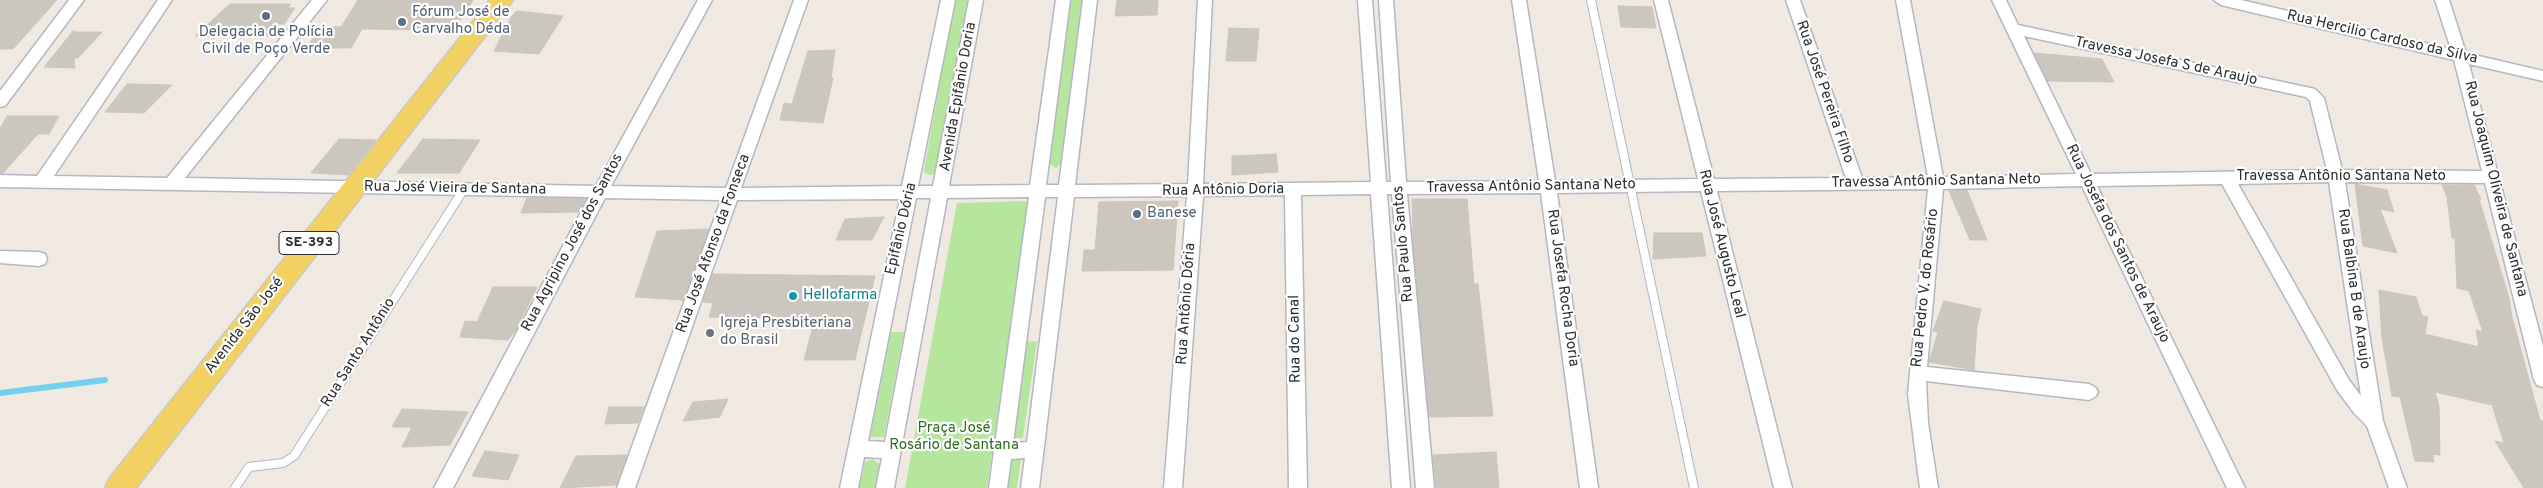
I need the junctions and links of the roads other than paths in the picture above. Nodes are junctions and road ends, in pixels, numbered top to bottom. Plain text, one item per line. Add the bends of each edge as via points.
1 (78, 0) edge
2 (165, 0) edge
3 (320, 0) edge
4 (502, 0) edge
5 (705, 0) edge
6 (801, 0) edge
7 (948, 0) edge
8 (976, 0) edge
9 (1063, 0) edge
10 (1090, 0) edge
11 (1205, 0) edge
12 (1365, 0) edge
13 (1386, 0) edge
14 (1519, 0) edge
15 (1591, 0) edge
16 (1661, 0) edge
17 (1793, 0) edge
18 (1902, 0) edge
19 (1999, 0) edge
20 (2220, 0) edge
21 (2442, 0) edge
22 (2013, 29) junction
23 (2460, 56) junction
24 (2543, 76) edge
25 (2318, 99) joint
26 (0, 102) edge
27 (2336, 176) junction
28 (2492, 177) junction
29 (2227, 178) junction
30 (2086, 180) junction
31 (0, 181) edge
32 (42, 182) junction
33 (1936, 183) junction
34 (171, 184) junction
35 (1706, 184) junction
36 (1856, 184) junction
37 (1632, 185) junction
38 (1548, 186) junction
39 (353, 187) junction
40 (1399, 188) junction
41 (464, 189) junction
42 (1380, 189) junction
43 (1293, 190) junction
44 (1195, 191) junction
45 (600, 192) junction
46 (910, 193) junction
47 (941, 193) junction
48 (1039, 193) junction
49 (1066, 193) junction
50 (732, 194) junction
51 (0, 257) edge
52 (39, 259) dead end
53 (1918, 372) junction
54 (2543, 380) edge
55 (2089, 392) dead end
56 (2374, 421) junction
57 (857, 449) junction
58 (893, 450) junction
59 (1035, 450) junction
60 (1003, 451) junction
61 (119, 488) edge
62 (235, 488) edge
63 (442, 488) edge
64 (626, 488) edge
65 (849, 488) edge
66 (885, 488) edge
67 (998, 488) edge
68 (1030, 488) edge
69 (1173, 488) edge
70 (1298, 488) edge
71 (1401, 488) edge
72 (1425, 488) edge
73 (1589, 488) edge
74 (1694, 488) edge
75 (1783, 488) edge
76 (1929, 488) edge
77 (2236, 488) edge
78 (2398, 488) edge

1 - 26 street
2 - 32 street
3 - 34 street
4 - 39 main road, Avenida São José / SE-393
5 - 45 street, Rua Agripino José dos Santos
6 - 50 street, Rua José Afonso da Fonseca
7 - 46 street, Epifânio Dória
8 - 47 street, Avenida Epifânio Doria
9 - 48 street
10 - 49 street
11 - 44 street, Rua Antônio Dória
12 - 42 street, Rua Paulo Santos
13 - 40 street, Rua Paulo Santos
14 - 38 street, Rua Josefa Rocha Doria
15 - 37 lane
16 - 35 street, Rua José Augusto Leal
17 - 36 street, Rua José Pereira Filho
18 - 33 street, Rua Pedro V. do Rosário
19 - 22 street, Rua Josefa dos Santos de Araujo
20 - 23 street, Rua Hercilio Cardoso da Silva
21 - 23 street, Rua Joaquim Oliveira de Santana
22 - 25 street, Travessa Josefa S de Araujo via 2310,94
22 - 30 street, Rua Josefa dos Santos de Araujo
23 - 24 street, Rua Hercilio Cardoso da Silva
23 - 28 street, Rua Joaquim Oliveira de Santana
25 - 27 street, Rua Balbina B de Araujo
27 - 28 street, Travessa Antônio Santana Neto
27 - 29 street, Travessa Antônio Santana Neto
27 - 56 street, Rua Balbina B de Araujo
28 - 54 street, Rua Joaquim Oliveira de Santana
29 - 30 street, Travessa Antônio Santana Neto
29 - 56 street, Rua Balbina B de Araujo via 2343,385
30 - 33 street, Travessa Antônio Santana Neto
30 - 77 street, Rua Josefa dos Santos de Araujo
31 - 32 street, Rua José Vieira de Santana
32 - 34 street, Rua José Vieira de Santana
33 - 36 street, Travessa Antônio Santana Neto
33 - 53 street, Rua Pedro V. do Rosário
34 - 39 street, Rua José Vieira de Santana
35 - 36 street, Travessa Antônio Santana Neto
35 - 37 street, Travessa Antônio Santana Neto
35 - 75 street, Rua José Augusto Leal
37 - 38 street, Travessa Antônio Santana Neto
37 - 74 lane
38 - 40 street, Travessa Antônio Santana Neto
38 - 73 street, Rua Josefa Rocha Doria
39 - 41 street, Rua José Vieira de Santana
39 - 61 main road, Avenida São José / SE-393
40 - 42 street, Travessa Antônio Santana Neto
40 - 72 street, Rua Paulo Santos
41 - 45 street, Rua José Vieira de Santana
41 - 62 lane, Rua Santo Antônio via 294,456 283,463 249,468
42 - 43 street, Rua Antônio Doria
42 - 71 street, Rua Paulo Santos
43 - 44 street, Rua Antônio Doria
43 - 70 street, Rua do Canal
44 - 49 street, Rua Antônio Doria
44 - 69 street, Rua Antônio Dória
45 - 50 street, Rua José Vieira de Santana
45 - 63 street, Rua Agripino José dos Santos
46 - 47 street
46 - 50 street, Rua José Vieira de Santana
46 - 57 street, Epifânio Dória
47 - 48 street
47 - 58 street, Epifânio Dória
48 - 49 street
48 - 60 street
49 - 59 street
50 - 64 street, Rua José Afonso da Fonseca
51 - 52 street
53 - 55 street
53 - 76 street, Rua Pedro V. do Rosário via 1919,423
56 - 78 street, Rua Balbina B de Araujo
57 - 58 street
57 - 65 street, Epifânio Dória
58 - 66 street, Epifânio Dória
59 - 60 street
59 - 68 street
60 - 67 street

